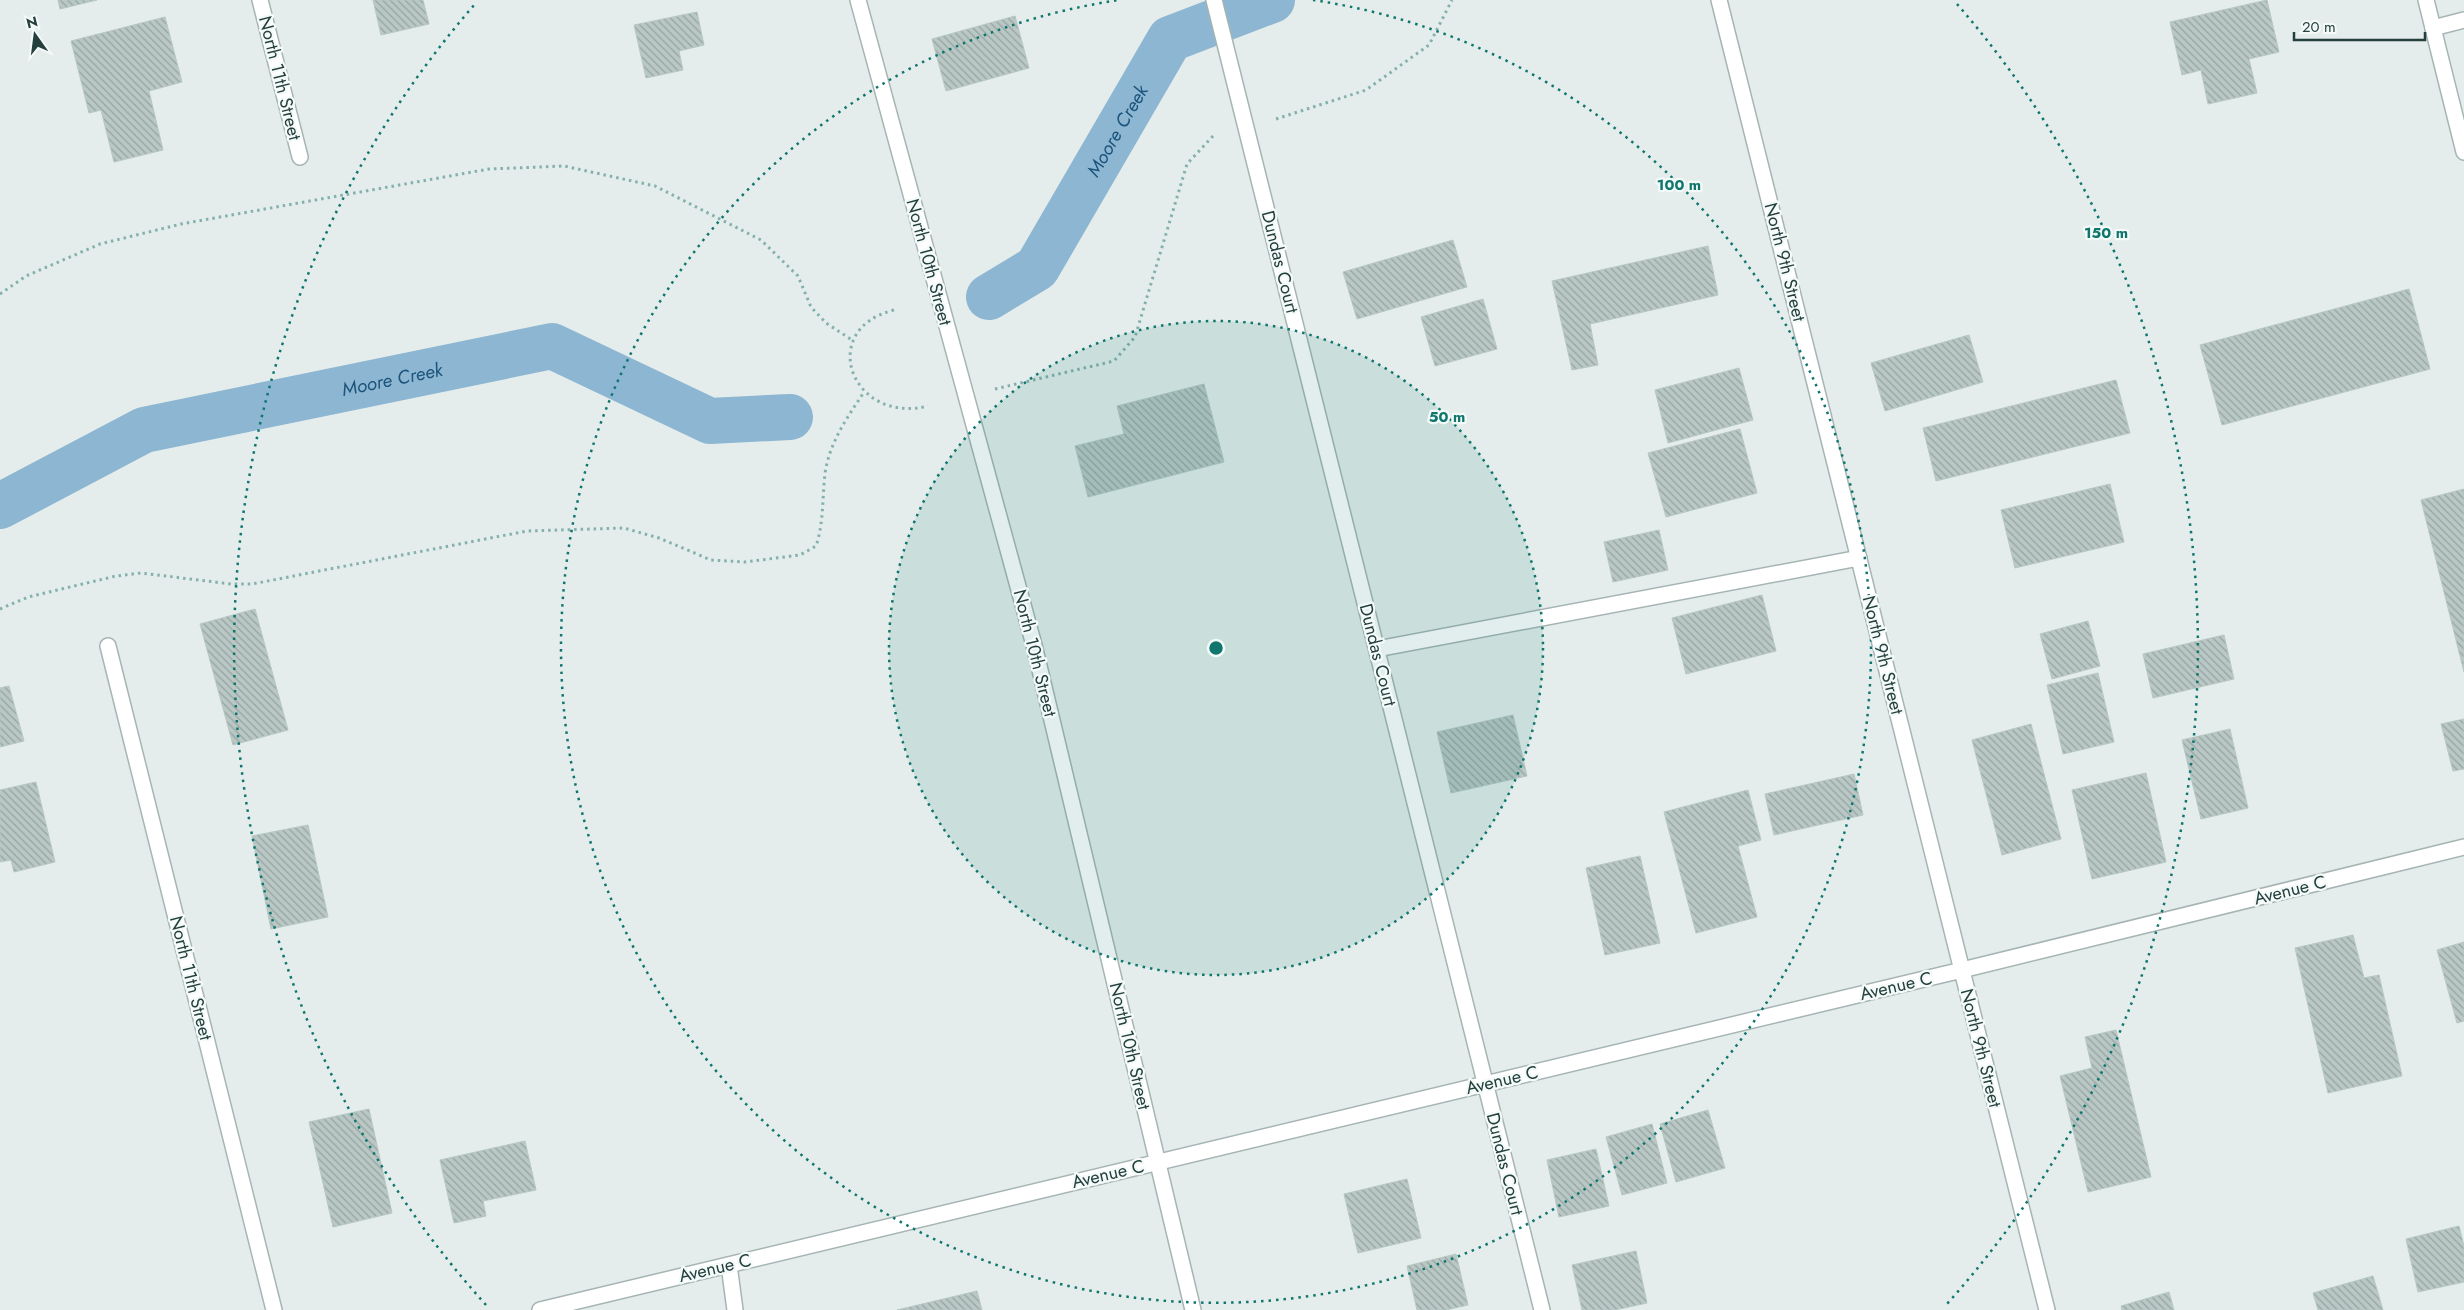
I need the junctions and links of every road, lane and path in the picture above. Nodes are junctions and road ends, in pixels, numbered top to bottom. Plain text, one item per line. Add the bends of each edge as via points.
1 (260, 0) edge
2 (858, 0) edge
3 (1214, 0) edge
4 (1452, 0) edge
5 (1719, 0) edge
6 (2426, 0) edge
7 (2464, 20) edge
8 (2433, 28) junction
9 (1271, 121) dead end
10 (1213, 136) dead end
11 (2464, 152) edge
12 (300, 156) dead end
13 (0, 294) edge
14 (894, 310) dead end
15 (852, 340) junction
16 (994, 390) dead end
17 (864, 392) junction
18 (928, 406) dead end
19 (1859, 558) junction
20 (0, 609) edge
21 (108, 646) dead end
22 (1377, 649) junction
23 (2464, 847) edge
24 (1962, 970) junction
25 (1485, 1084) junction
26 (1158, 1162) junction
27 (729, 1265) junction
28 (274, 1310) edge
29 (540, 1310) edge
30 (735, 1310) edge
31 (1193, 1310) edge
32 (1542, 1310) edge
33 (2047, 1310) edge

1 - 12 street, North 11th Street
2 - 26 street, North 10th Street via 1034,645
3 - 22 street, Dundas Court
4 - 9 path via 1428,45 1366,90
5 - 19 street, North 9th Street
6 - 8 street
7 - 8 street
8 - 11 street
10 - 16 path via 1187,164 1135,337 1114,361
13 - 15 path via 26,276 100,244 181,224 489,169 564,166 655,186 762,240 798,276 812,307 826,323
14 - 15 path via 880,313 864,323
15 - 17 path via 849,358 855,378
17 - 18 path via 881,405 902,410
17 - 20 path via 833,442 825,474 822,527 816,546 800,555 745,562 711,560 659,538 624,528 556,528 252,584 141,573 116,576 28,597
19 - 22 street
19 - 24 street, North 9th Street
21 - 28 street, North 11th Street
22 - 25 street, Dundas Court
23 - 24 street, Avenue C
24 - 25 street, Avenue C
24 - 33 street, North 9th Street
25 - 26 street, Avenue C
25 - 32 street, Dundas Court
26 - 27 street, Avenue C
26 - 31 street, North 10th Street
27 - 29 street, Avenue C
27 - 30 street

